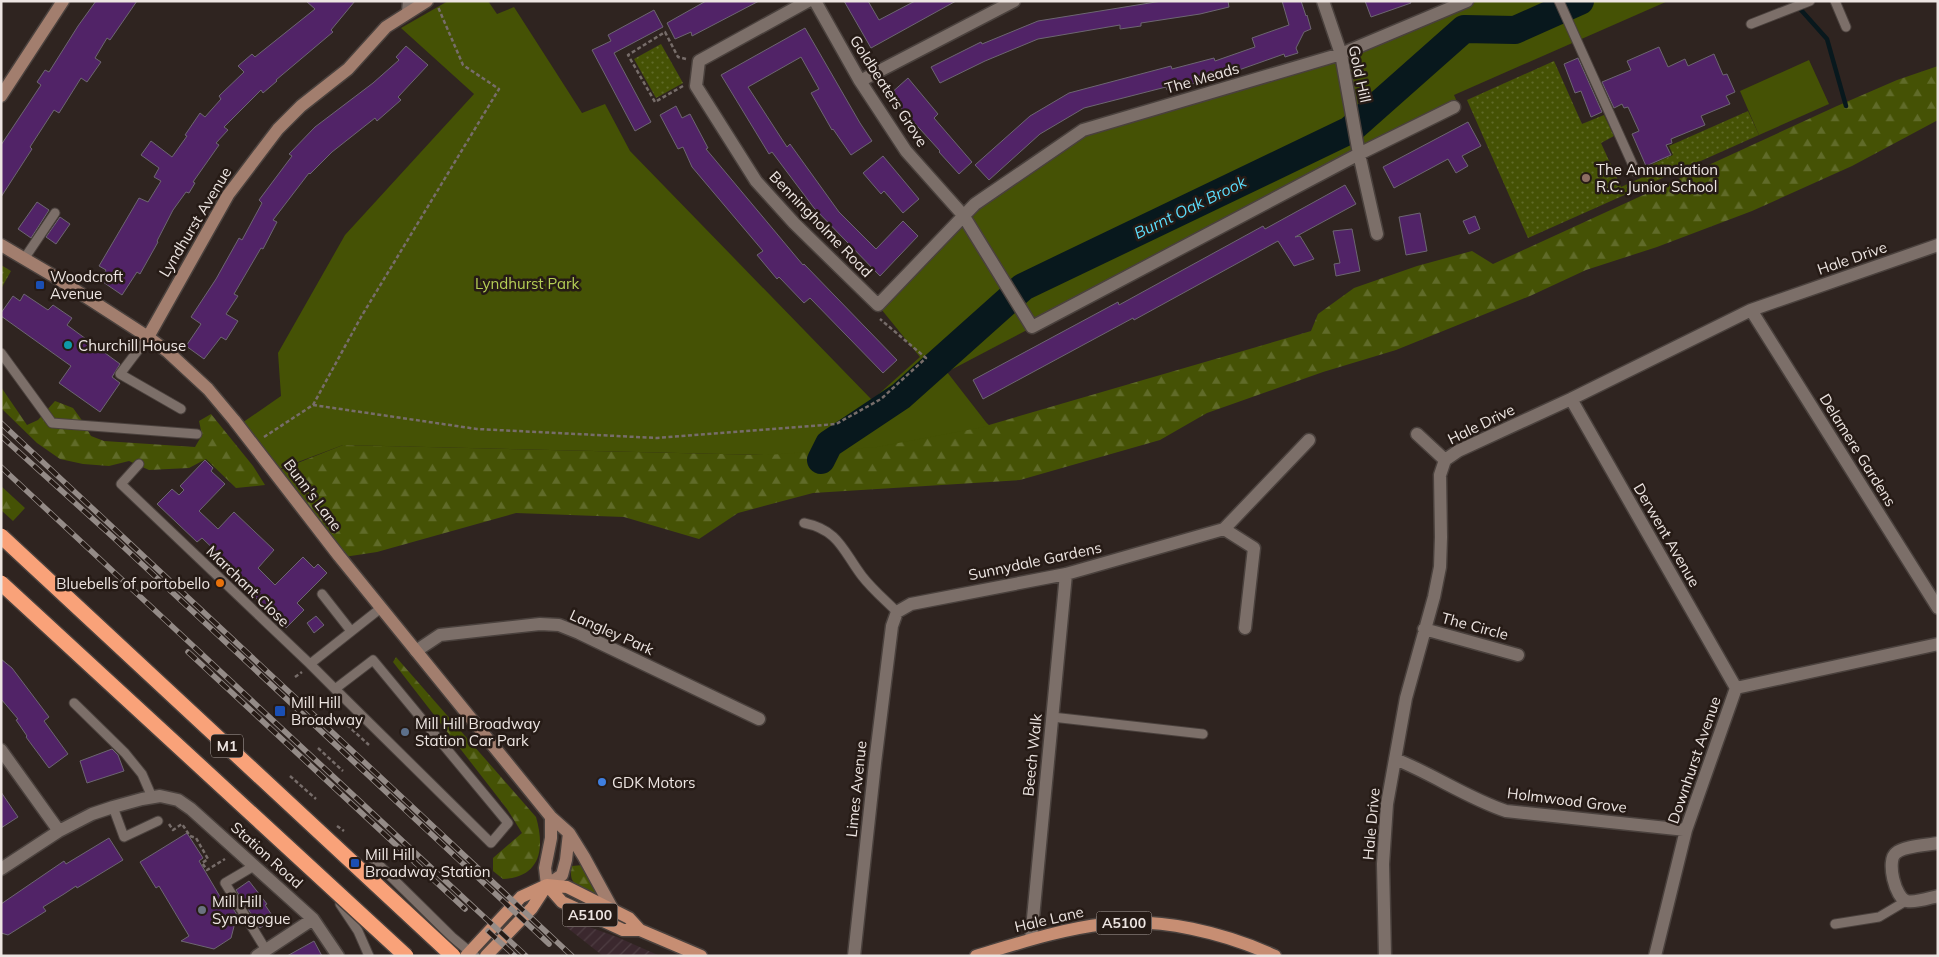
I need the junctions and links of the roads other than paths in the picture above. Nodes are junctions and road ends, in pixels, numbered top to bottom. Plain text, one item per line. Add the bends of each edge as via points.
1 (63, 1) edge
2 (427, 1) edge
3 (808, 1) edge
4 (815, 1) edge
5 (1014, 1) edge
6 (1323, 1) edge
7 (1467, 1) edge
8 (1559, 1) edge
9 (1810, 1) edge
10 (1835, 1) edge
11 (408, 6) edge
12 (1751, 24) dead end
13 (1846, 27) dead end
14 (1341, 54) junction
15 (860, 81) junction
16 (1, 96) edge
17 (1454, 107) dead end
18 (1359, 154) junction
19 (1636, 172) dead end
20 (54, 213) dead end
21 (963, 215) junction
22 (1377, 234) dead end
23 (1, 245) edge
24 (1938, 246) edge
25 (24, 258) junction
26 (878, 305) joint
27 (1751, 310) junction
28 (148, 337) junction
29 (1, 354) edge
30 (1571, 399) junction
31 (181, 409) dead end
32 (197, 434) dead end
33 (1417, 434) dead end
34 (1309, 440) dead end
35 (1445, 460) junction
36 (138, 464) dead end
37 (804, 523) dead end
38 (1224, 529) junction
39 (1, 536) edge
40 (1066, 574) junction
41 (1, 583) edge
42 (322, 594) dead end
43 (381, 608) junction
44 (1938, 608) edge
45 (897, 612) junction
46 (1244, 628) dead end
47 (1424, 629) junction
48 (351, 631) junction
49 (1938, 644) edge
50 (416, 651) junction
51 (1518, 655) dead end
52 (310, 664) junction
53 (1736, 688) junction
54 (335, 689) junction
55 (74, 703) dead end
56 (1052, 717) junction
57 (759, 719) dead end
58 (1203, 734) dead end
59 (1, 750) edge
60 (1395, 759) junction
61 (156, 797) junction
62 (113, 807) junction
63 (551, 817) junction
64 (158, 821) road end
65 (1686, 830) junction
66 (59, 832) junction
67 (569, 834) junction
68 (1938, 843) edge
69 (372, 858) dead end
70 (254, 866) junction
71 (1, 869) edge
72 (548, 885) junction
73 (1938, 896) edge
74 (1906, 901) junction
75 (340, 904) dead end
76 (613, 910) junction
77 (313, 919) junction
78 (1835, 924) dead end
79 (640, 930) junction
80 (452, 937) junction
81 (1031, 939) junction
82 (262, 953) edge
83 (470, 954) edge
84 (338, 956) edge
85 (369, 956) edge
86 (406, 956) edge
87 (452, 956) edge
88 (486, 956) edge
89 (700, 956) edge
90 (854, 956) edge
91 (976, 956) edge
92 (1275, 956) edge
93 (1385, 956) edge
94 (1655, 956) edge

1 - 16 street
2 - 11 street, Lyndhurst Avenue
3 - 26 street, Benningholme Road via 698,61 696,86 756,181
4 - 15 street, Goldbeaters Grove
5 - 15 street
6 - 14 street, Gold Hill
7 - 14 street, The Meads
8 - 19 lane
9 - 12 lane
10 - 13 lane
11 - 28 street, Lyndhurst Avenue via 348,69 278,129 228,194
14 - 18 street, Gold Hill
14 - 21 street, The Meads via 1083,130
15 - 21 street, Goldbeaters Grove via 906,151
17 - 18 street
18 - 21 street via 1032,327
18 - 22 street
20 - 25 lane
21 - 26 street, The Meads
23 - 25 street, Bunn's Lane
24 - 27 street, Hale Drive
25 - 28 street, Bunn's Lane
27 - 30 street, Hale Drive
27 - 44 street, Delamere Gardens
28 - 31 lane via 120,374
28 - 43 street, Bunn's Lane via 208,389
29 - 32 lane via 52,423
30 - 35 street, Hale Drive
30 - 53 street, Derwent Avenue
33 - 35 street
34 - 38 street
35 - 47 street, Hale Drive via 1440,475 1440,567
36 - 52 lane, Marchant Close via 120,484
37 - 45 lane via 818,526 831,534 862,576
38 - 40 street, Sunnydale Gardens
38 - 46 street via 1254,548
39 - 87 highway, M1, bridge
40 - 45 street, Sunnydale Gardens via 910,604
40 - 56 street, Beech Walk
41 - 86 highway, M1, bridge
42 - 48 lane
43 - 48 lane
43 - 50 street, Bunn's Lane
45 - 90 street, Limes Avenue via 892,626
47 - 51 street, The Circle
47 - 60 street, Hale Drive via 1406,698
48 - 52 lane
49 - 53 street, Downhurst Avenue
50 - 57 street, Langley Park via 440,635 540,624 559,626
50 - 63 street, Bunn's Lane
52 - 54 lane
53 - 65 street, Downhurst Avenue
54 - 54 lane via 373,660 508,823 491,843
55 - 61 lane via 125,753
56 - 58 lane
56 - 81 street, Beech Walk
59 - 66 street
60 - 65 street, Holmwood Grove via 1484,804 1506,811
60 - 93 street, Hale Drive via 1387,804 1383,864
61 - 62 street
61 - 70 street, Station Road via 178,800 191,808
62 - 64 lane via 124,837
62 - 66 street
63 - 67 street, Bunn's Lane
63 - 72 street via 550,853 545,868
65 - 94 street, Downhurst Avenue
66 - 71 street
67 - 72 street via 562,875
67 - 76 street, Bunn's Lane
68 - 74 street via 1900,850 1892,858 1897,892
69 - 80 lane
70 - 77 street, Station Road
70 - 82 lane via 225,882
72 - 76 main road, A5100 via 567,887
72 - 79 main road, A5100 via 562,902 623,930
72 - 83 main road via 521,897
72 - 88 main road via 532,908
73 - 74 street
74 - 78 lane via 1879,917
75 - 85 lane via 358,931
76 - 79 main road, A5100 via 629,918
77 - 82 street
77 - 84 street, Station Road
79 - 89 main road, A5100
80 - 83 lane
80 - 87 lane
81 - 91 main road, Hale Lane / A5100
81 - 92 main road, Hale Lane / A5100 via 1107,923 1141,922 1218,935

